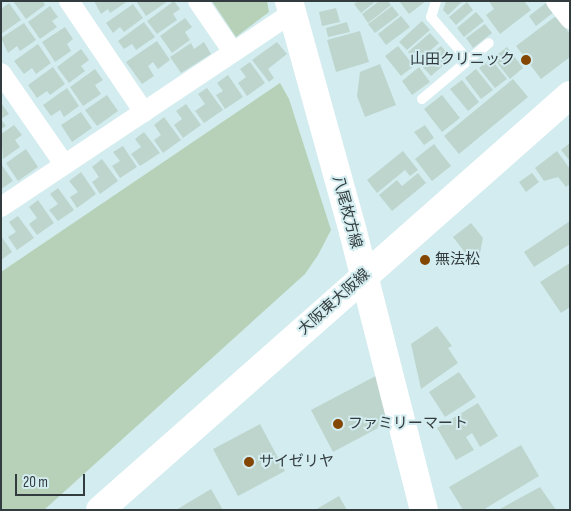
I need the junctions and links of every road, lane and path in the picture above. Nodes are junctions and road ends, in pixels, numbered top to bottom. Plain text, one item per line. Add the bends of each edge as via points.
1 (69, 1) edge
2 (198, 1) edge
3 (436, 1) edge
4 (556, 1) edge
5 (291, 7) edge
6 (570, 20) edge
7 (489, 43) dead end
8 (233, 52) junction
9 (468, 60) junction
10 (1, 73) edge
11 (570, 95) edge
12 (422, 99) dead end
13 (144, 112) junction
14 (64, 164) junction
15 (1, 207) edge
16 (363, 277) junction
17 (100, 510) edge
18 (424, 510) edge

1 - 13 street
2 - 8 street
3 - 9 lane via 431,17
4 - 6 street
5 - 8 street
5 - 16 main road, 八尾枚方線
7 - 9 lane
8 - 13 street
9 - 12 lane
10 - 14 street
11 - 16 main road, 大阪東大阪線
13 - 14 street
14 - 15 street
16 - 17 main road, 大阪東大阪線
16 - 18 main road, 八尾枚方線

